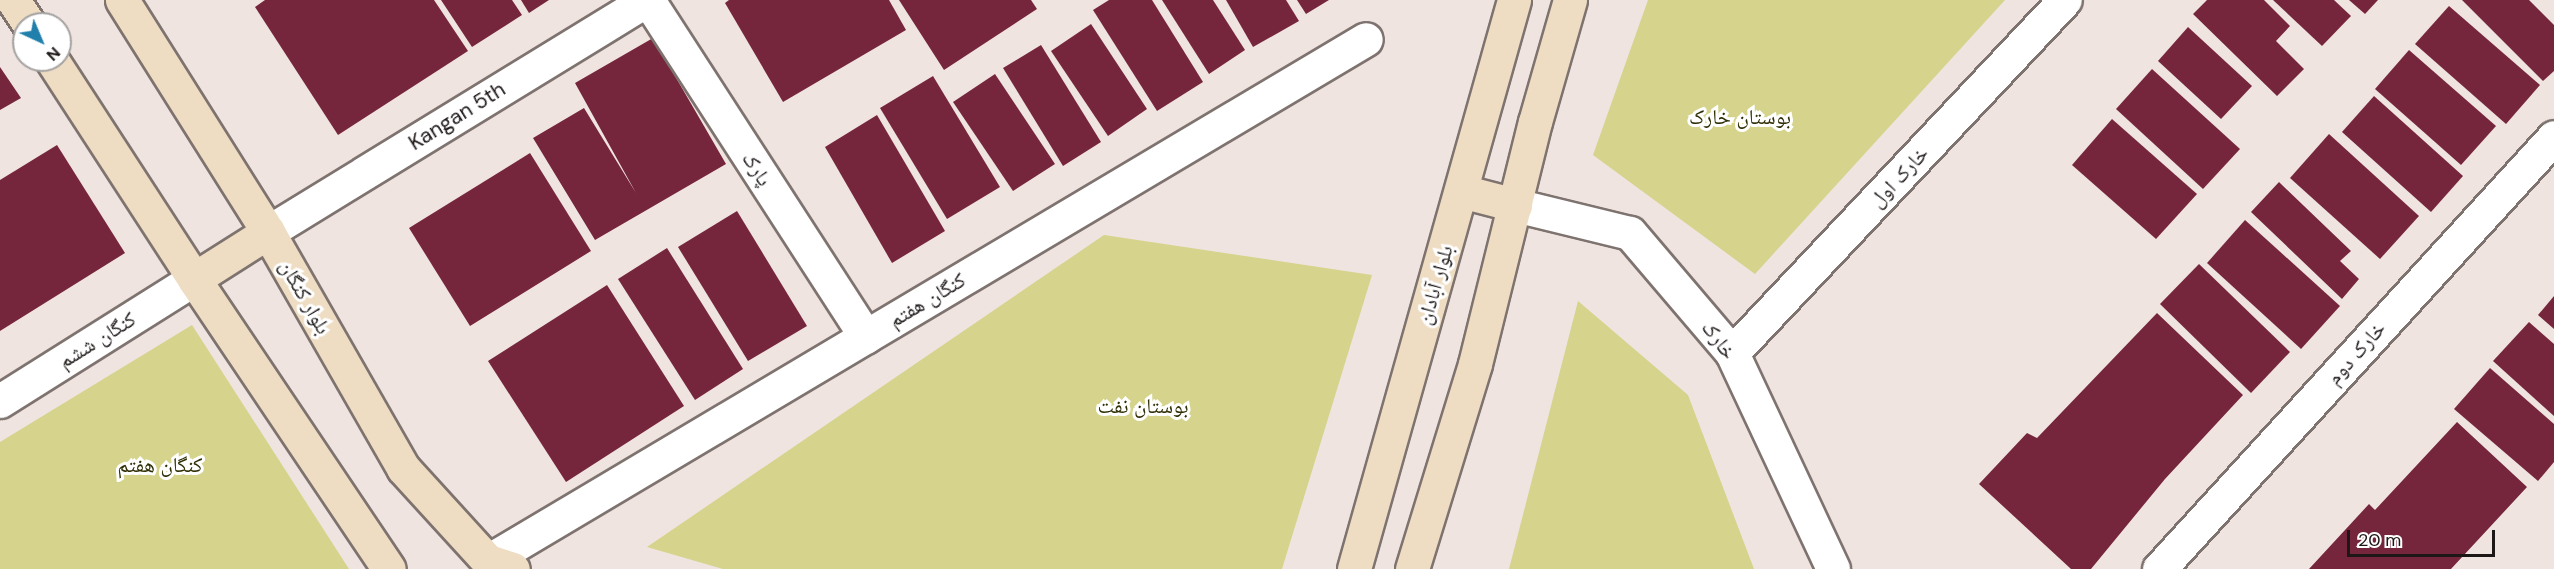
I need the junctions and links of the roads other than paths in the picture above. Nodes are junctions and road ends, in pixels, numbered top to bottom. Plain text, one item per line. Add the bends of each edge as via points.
1 (122, 0) edge
2 (647, 0) edge
3 (1514, 0) edge
4 (1570, 0) edge
5 (2065, 0) edge
6 (1366, 39) dead end
7 (60, 72) edge
8 (2554, 137) edge
9 (1461, 191) junction
10 (1515, 205) junction
11 (268, 232) junction
12 (194, 279) junction
13 (866, 337) junction
14 (1732, 353) junction
15 (0, 401) edge
16 (501, 565) edge
17 (388, 569) edge
18 (1354, 569) edge
19 (1412, 569) edge
20 (1833, 569) edge
21 (2159, 569) edge

1 - 11 main road, بلوار کنگان
2 - 11 street, Kangan 5th
2 - 13 street, پارک
3 - 9 main road, بلوار آبادان
4 - 10 main road
5 - 14 street, خارک اول
6 - 13 street, کنگان هفتم
7 - 12 main road
8 - 21 street, خارک دوم
9 - 10 main road
9 - 18 main road, بلوار آبادان
10 - 14 street, خارک via 1630,233
10 - 19 main road via 1475,364
11 - 12 main road
11 - 16 main road, بلوار کنگان via 404,468
12 - 15 street, کنگان ششم
12 - 17 main road
13 - 16 street, کنگان هفتم
14 - 20 street, خارک

